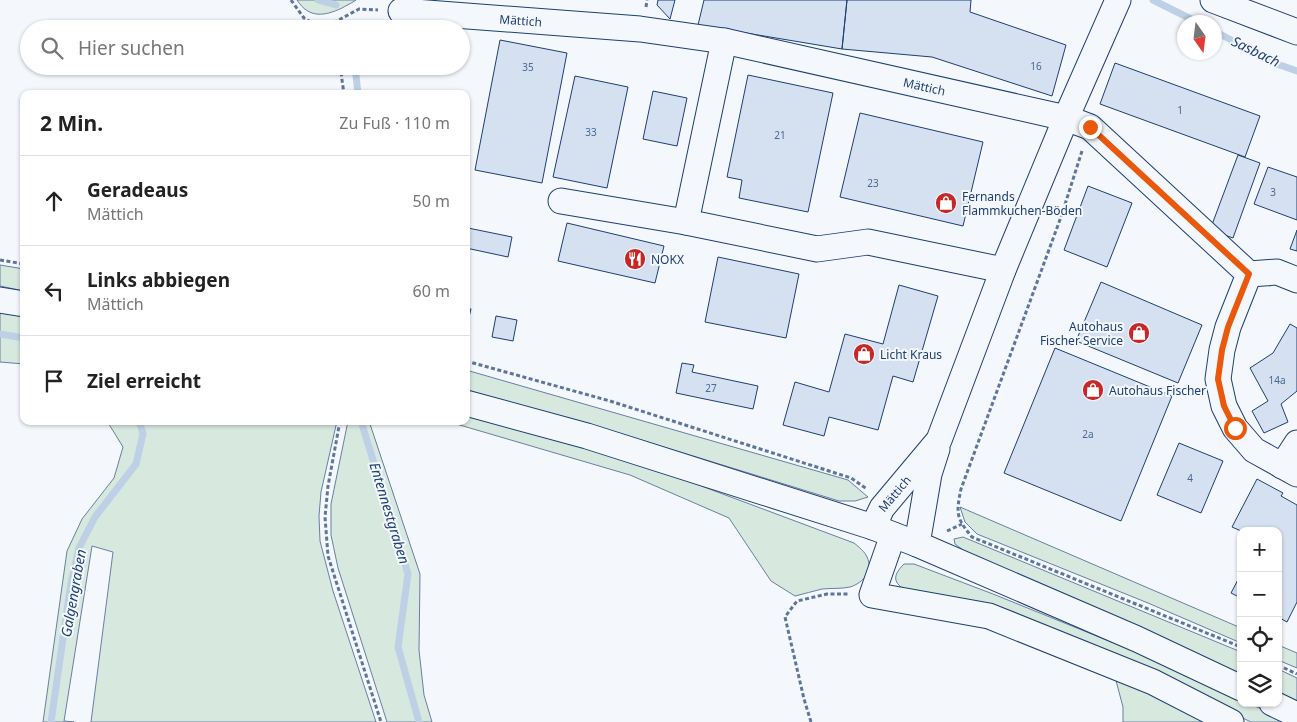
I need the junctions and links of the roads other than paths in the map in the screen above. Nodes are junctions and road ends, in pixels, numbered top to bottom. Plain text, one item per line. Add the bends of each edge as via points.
1 (1213, 0) edge
2 (1117, 4) edge
3 (401, 11) road end
4 (1297, 32) edge
5 (724, 41) junction
6 (1066, 118) junction
7 (561, 201) dead end
8 (686, 222) junction
9 (1003, 270) junction
10 (1249, 274) junction
11 (1297, 280) edge
12 (0, 300) edge
13 (20, 303) edge
14 (470, 404) edge
15 (939, 440) junction
16 (1297, 443) edge
17 (1290, 470) edge
18 (883, 524) junction
19 (917, 544) junction
20 (1237, 686) edge
21 (1280, 707) edge
22 (1297, 715) edge
23 (1232, 722) edge

1 - 4 street
2 - 6 street, Mättich
3 - 5 street, Mättich via 640,29
5 - 6 street, Mättich
5 - 8 street
6 - 9 street, Mättich
6 - 10 street, Mättich via 1090,127
7 - 8 street
8 - 9 street via 817,249 868,242
9 - 15 street, Mättich
10 - 11 street via 1278,272
10 - 17 street via 1228,327 1218,379 1224,406 1235,428 1254,450
12 - 13 street
14 - 18 street
15 - 18 street, Mättich
15 - 19 street, Mättich via 929,474
16 - 17 street
18 - 19 street
18 - 23 street via 872,595 989,616 1153,682
19 - 20 street via 1137,638
21 - 22 street

